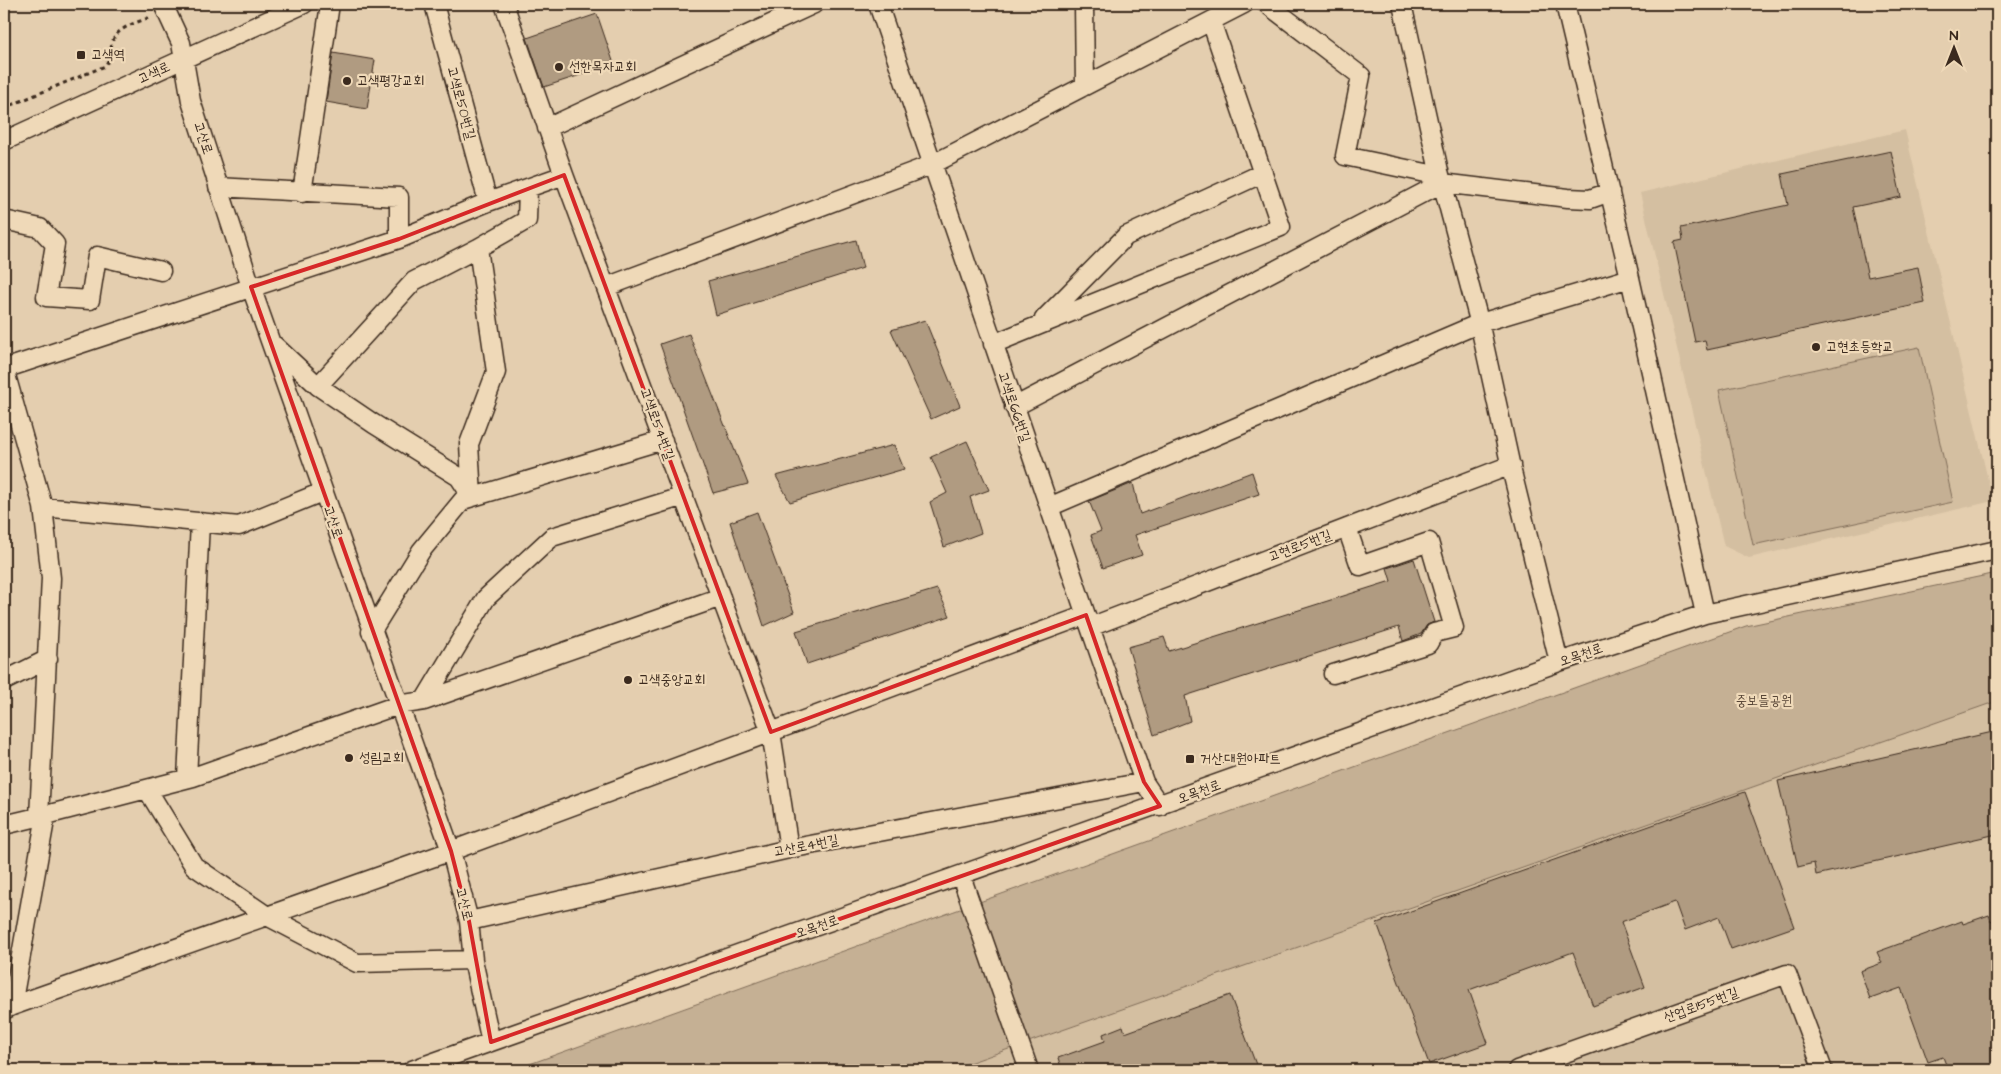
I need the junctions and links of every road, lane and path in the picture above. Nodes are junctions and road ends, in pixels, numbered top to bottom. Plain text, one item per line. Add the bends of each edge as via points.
1 (164, 4) edge
2 (304, 4) edge
3 (330, 4) edge
4 (434, 4) edge
5 (504, 4) edge
6 (814, 4) edge
7 (878, 4) edge
8 (1084, 4) edge
9 (1244, 4) edge
10 (1267, 4) edge
11 (1402, 4) edge
12 (1565, 4) edge
13 (146, 19) dead end
14 (1211, 21) junction
15 (184, 59) junction
16 (1085, 86) junction
17 (4, 108) edge
18 (547, 128) junction
19 (4, 141) edge
20 (931, 165) junction
21 (1262, 173) junction
22 (564, 175) junction
23 (1441, 180) junction
24 (218, 187) junction
25 (528, 189) junction
26 (302, 192) junction
27 (1610, 192) junction
28 (488, 202) junction
29 (4, 220) edge
30 (399, 239) junction
31 (478, 248) junction
32 (161, 271) dead end
33 (1630, 278) junction
34 (251, 287) junction
35 (606, 287) junction
36 (1480, 323) junction
37 (1039, 325) junction
38 (272, 343) junction
39 (992, 344) junction
40 (4, 369) edge
41 (318, 386) junction
42 (1014, 407) junction
43 (663, 440) junction
44 (1511, 465) junction
45 (322, 492) junction
46 (684, 496) junction
47 (472, 497) junction
48 (43, 507) junction
49 (1049, 507) junction
50 (200, 523) junction
51 (1348, 528) junction
52 (1997, 550) edge
53 (721, 597) junction
54 (1706, 614) junction
55 (1088, 621) junction
56 (371, 632) junction
57 (48, 659) junction
58 (1559, 662) junction
59 (1333, 674) dead end
60 (4, 680) edge
61 (424, 701) junction
62 (398, 705) junction
63 (771, 732) junction
64 (187, 778) junction
65 (1144, 782) junction
66 (147, 789) junction
67 (1160, 806) junction
68 (43, 816) junction
69 (4, 825) edge
70 (789, 849) junction
71 (450, 851) junction
72 (961, 876) junction
73 (267, 916) junction
74 (469, 921) junction
75 (473, 960) junction
76 (8, 1008) edge
77 (491, 1042) junction
78 (412, 1070) edge
79 (1029, 1070) edge
80 (1518, 1070) edge
81 (1823, 1070) edge

1 - 15 street, 고산로 via 182,43
2 - 15 street, 고색로
3 - 26 street
4 - 28 street, 고색로50번길
5 - 18 street, 고색로54번길
6 - 18 street
7 - 20 street, 고색로66번길
8 - 16 street
9 - 14 street
10 - 23 street via 1361,76 1345,156
11 - 23 street
12 - 27 street
13 - 17 path via 123,28 115,36 112,54 105,66
14 - 16 street
14 - 21 street
15 - 19 street, 고색로
15 - 24 street, 고산로 via 191,101
16 - 20 street
18 - 22 street, 고색로54번길
20 - 35 street
20 - 39 street, 고색로66번길
21 - 37 street via 1126,236
21 - 37 street via 1280,227
22 - 25 street
22 - 35 street, 고색로54번길
23 - 27 street via 1568,198 1590,198
23 - 36 street
23 - 42 street
24 - 26 street
24 - 34 street, 고산로
25 - 28 street
25 - 31 street via 527,220
26 - 30 street via 399,197
27 - 33 street
28 - 30 street
29 - 32 street via 40,228 55,244 46,297 90,300 97,256
30 - 34 street
31 - 41 street via 414,281
31 - 47 street via 496,372 470,444
33 - 36 street
33 - 54 street
34 - 38 street, 고산로
34 - 40 street
35 - 43 street, 고색로54번길
36 - 44 street
36 - 49 street
37 - 39 street
38 - 41 street
38 - 45 street, 고산로
39 - 42 street, 고색로66번길
40 - 48 street
41 - 47 street via 459,477
42 - 49 street, 고색로66번길
43 - 46 street, 고색로54번길
43 - 47 street
44 - 51 street, 고현로5번길
44 - 58 street
45 - 50 street via 238,526
45 - 56 street, 고산로
46 - 53 street, 고색로54번길
46 - 61 street via 552,537 486,598
47 - 56 street via 462,500 420,551
48 - 50 street
48 - 57 street via 52,578
49 - 55 street, 고색로66번길
50 - 64 street
51 - 55 street, 고현로5번길
51 - 59 street via 1360,566 1429,542 1460,620 1454,628 1434,633 1428,644
52 - 54 street, 오목천로
53 - 61 street
53 - 63 street, 고색로54번길
54 - 58 street, 오목천로
55 - 63 street, 고현로5번길
55 - 65 street, 고색로66번길
56 - 62 street, 고산로
57 - 60 street
57 - 68 street
58 - 67 street, 오목천로
61 - 62 street
62 - 64 street
62 - 71 street, 고산로
63 - 70 street, 고색로54번길
63 - 71 street, 고현로5번길
64 - 66 street
65 - 67 street, 고색로66번길
65 - 70 street, 고산로4번길
66 - 68 street
66 - 73 street via 194,866
67 - 72 street, 오목천로
68 - 69 street
68 - 76 street
70 - 74 street, 고산로4번길
71 - 73 street, 고현로5번길
71 - 74 street, 고산로
72 - 77 street, 오목천로
72 - 79 street
73 - 75 street via 356,963
73 - 76 street, 고현로5번길
74 - 75 street, 고산로
75 - 77 street, 고산로
77 - 78 street, 오목천로
80 - 81 street, 산업로155번길 via 1787,974

